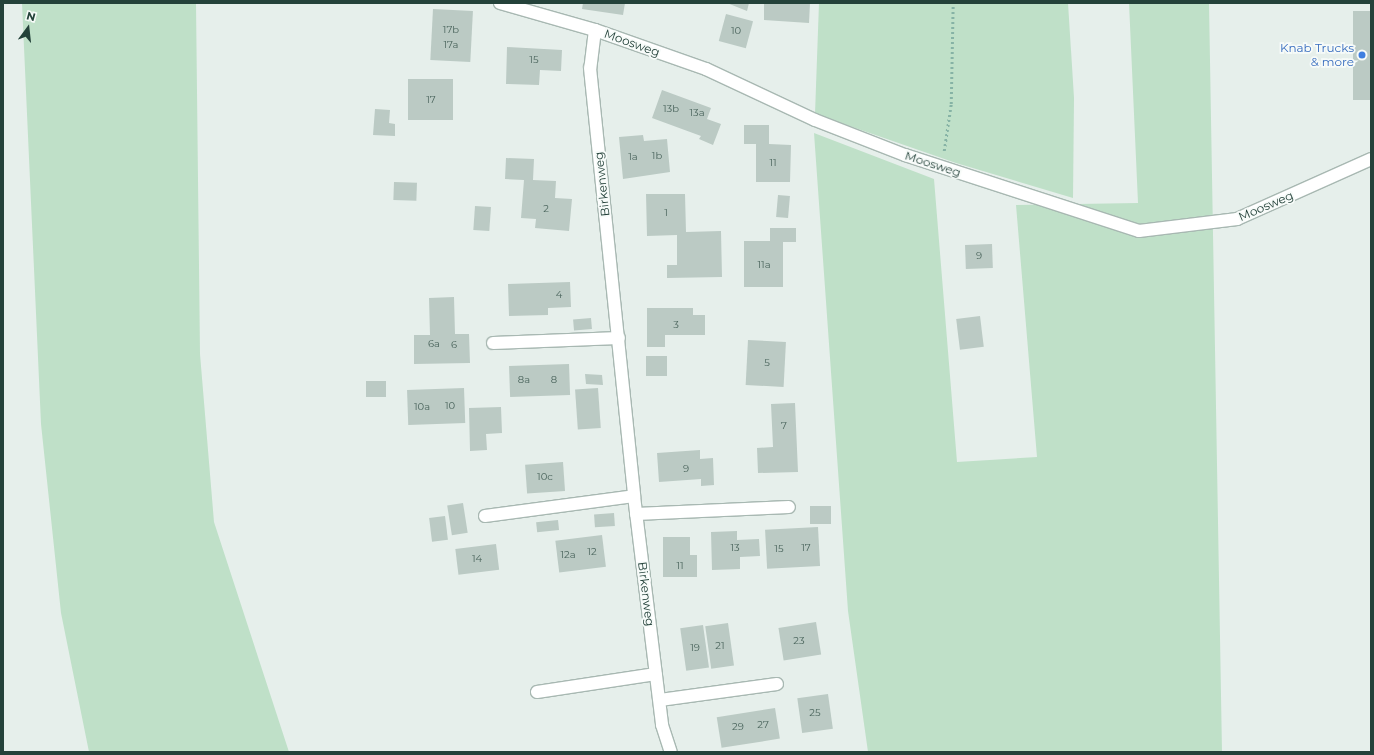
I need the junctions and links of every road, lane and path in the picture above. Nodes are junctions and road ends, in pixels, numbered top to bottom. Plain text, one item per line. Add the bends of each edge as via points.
1 (500, 3) edge
2 (953, 3) edge
3 (595, 30) junction
4 (1371, 159) edge
5 (942, 167) junction
6 (619, 338) junction
7 (493, 343) dead end
8 (634, 496) junction
9 (789, 507) dead end
10 (636, 514) junction
11 (485, 516) dead end
12 (656, 674) junction
13 (777, 684) dead end
14 (537, 692) dead end
15 (660, 700) junction
16 (670, 752) edge

1 - 3 street, Moosweg
2 - 5 path via 951,104
3 - 5 street, Moosweg via 706,69 815,120
3 - 6 street, Birkenweg via 590,68
4 - 5 street, Moosweg via 1237,219 1139,231
6 - 7 street
6 - 8 street, Birkenweg
8 - 10 street, Birkenweg
8 - 11 street
9 - 10 street
10 - 12 street, Birkenweg
12 - 14 street
12 - 15 street, Birkenweg
13 - 15 street
15 - 16 street, Birkenweg via 662,725

